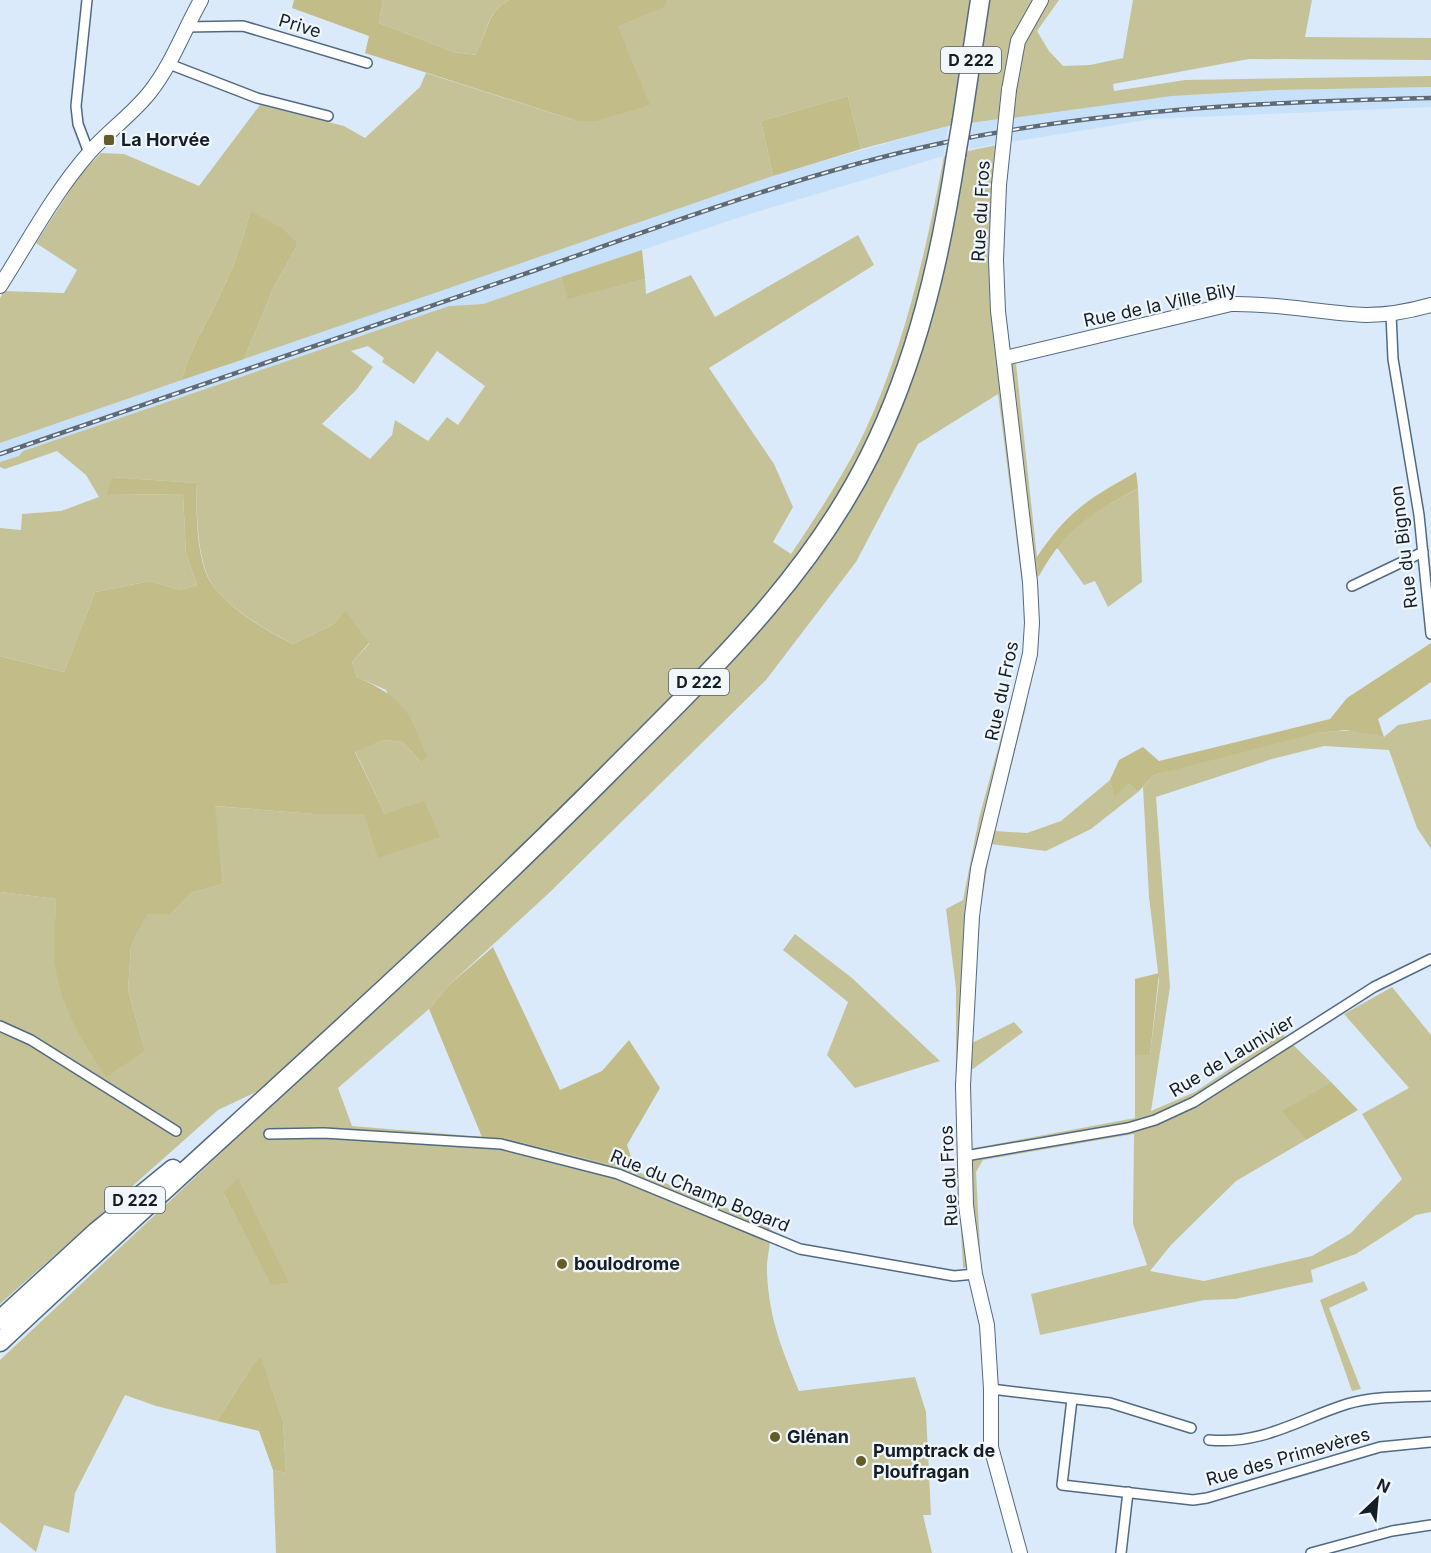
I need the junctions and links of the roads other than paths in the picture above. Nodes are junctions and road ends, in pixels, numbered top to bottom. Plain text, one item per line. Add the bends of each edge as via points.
1 (87, 0) edge
2 (201, 0) edge
3 (980, 0) edge
4 (1041, 0) edge
5 (186, 27) junction
6 (367, 63) dead end
7 (170, 64) junction
8 (328, 116) dead end
9 (89, 153) junction
10 (0, 286) edge
11 (1431, 305) edge
12 (1392, 314) junction
13 (1005, 358) junction
14 (1423, 552) junction
15 (1352, 586) dead end
16 (1431, 634) edge
17 (1431, 959) edge
18 (0, 1026) edge
19 (267, 1096) junction
20 (176, 1131) dead end
21 (270, 1134) dead end
22 (965, 1156) junction
23 (975, 1274) junction
24 (62, 1286) junction
25 (3, 1316) edge
26 (0, 1342) edge
27 (0, 1351) edge
28 (992, 1389) junction
29 (1431, 1396) edge
30 (1072, 1399) junction
31 (1191, 1428) dead end
32 (1209, 1440) dead end
33 (1431, 1442) edge
34 (1128, 1492) junction
35 (1431, 1525) edge
36 (1020, 1553) edge
37 (1121, 1553) edge
38 (1311, 1553) edge

1 - 9 street via 76,106
2 - 5 street
3 - 19 highway, D 222, bridge via 930,298 905,376 869,457 831,522 789,583 730,651 499,884
4 - 13 street, Rue du Fros, bridge via 1018,41 999,185 996,260
5 - 6 street, Prive via 243,26
5 - 7 street
7 - 8 street via 257,98
7 - 9 street via 151,92
9 - 10 street
11 - 12 street, Rue de la Ville Bily
12 - 13 street, Rue de la Ville Bily via 1365,315 1267,303 1231,304
12 - 14 street, Rue du Bignon via 1393,359
13 - 22 street, Rue du Fros via 1032,623 1030,654 978,869 972,916 963,1085
14 - 15 street
14 - 16 street, Rue du Bignon
17 - 22 street, Rue de Launivier via 1374,987 1194,1102 1155,1120 1117,1131
18 - 20 street via 31,1040
19 - 24 highway, D 222
19 - 25 highway, D 222 via 96,1232
21 - 23 street, Rue du Champ Bogard via 324,1133 501,1144 618,1174 800,1249 954,1276
22 - 23 street, Rue du Fros via 966,1205
23 - 28 street, Rue du Fros via 987,1325
24 - 26 highway, D 222
24 - 27 highway
28 - 30 street
28 - 36 street, Rue du Fros via 991,1448
29 - 32 street via 1349,1403 1255,1439
30 - 31 street via 1110,1403
30 - 34 street, Rue des Primevères via 1062,1485
33 - 34 street, Rue des Primevères via 1380,1447 1207,1498 1193,1500
34 - 37 street
35 - 38 street via 1392,1531

